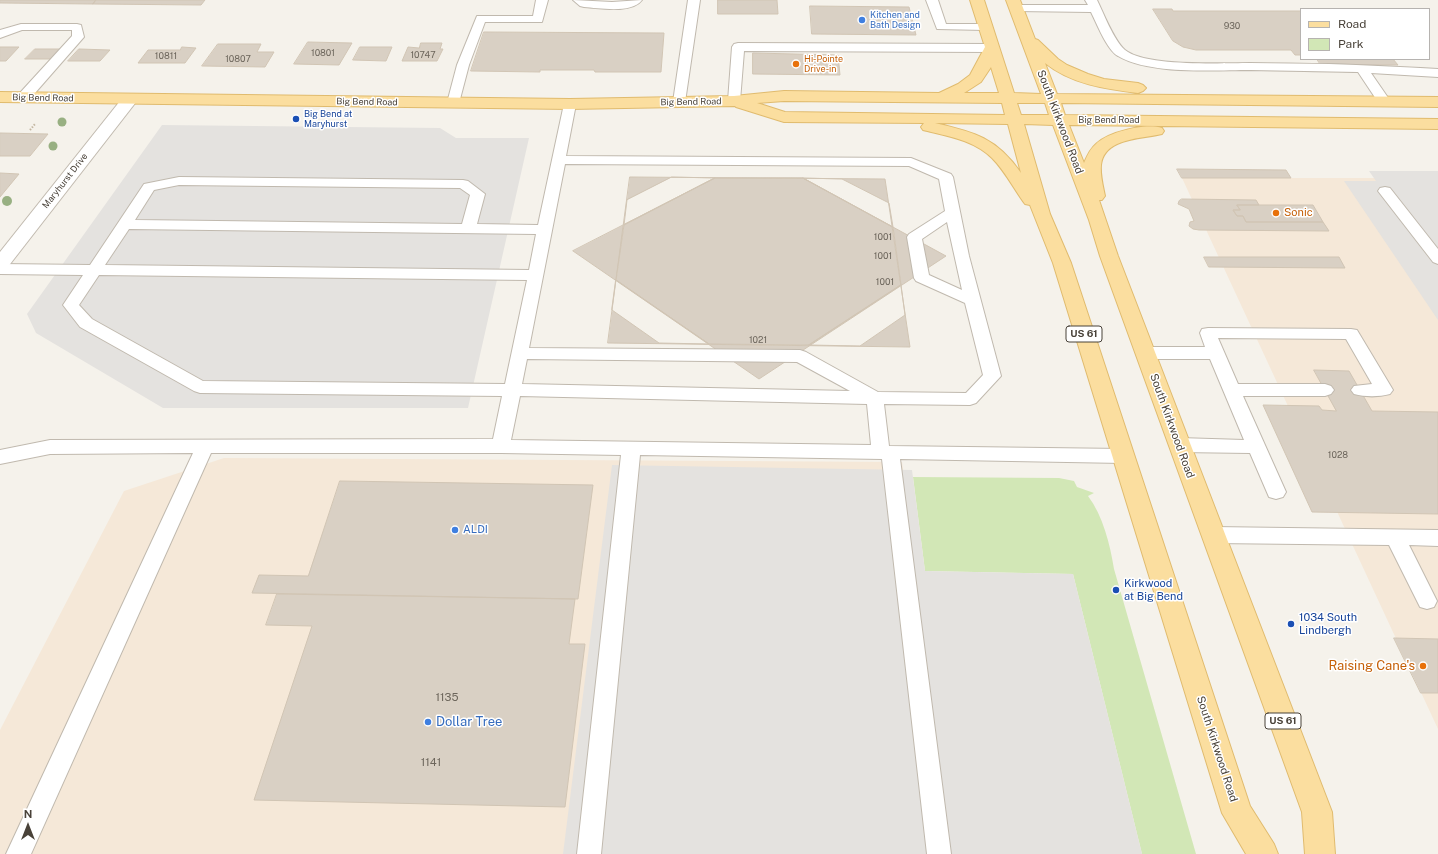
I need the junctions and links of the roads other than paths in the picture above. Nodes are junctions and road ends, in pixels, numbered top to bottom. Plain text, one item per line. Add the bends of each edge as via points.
1 (542, 0) edge
2 (580, 0) edge
3 (636, 0) edge
4 (694, 0) edge
5 (932, 0) edge
6 (977, 0) edge
7 (1015, 4) edge
8 (1093, 5) edge
9 (985, 27) junction
10 (0, 34) edge
11 (1030, 40) junction
12 (991, 48) junction
13 (1362, 69) junction
14 (1438, 73) edge
15 (0, 97) edge
16 (24, 98) junction
17 (936, 98) junction
18 (130, 99) junction
19 (1009, 99) junction
20 (1051, 99) junction
21 (734, 101) junction
22 (1292, 101) junction
23 (678, 102) junction
24 (1385, 102) junction
25 (1438, 102) edge
26 (452, 103) junction
27 (570, 104) junction
28 (889, 118) junction
29 (1015, 120) junction
30 (1059, 120) junction
31 (1265, 121) junction
32 (1438, 124) edge
33 (559, 160) junction
34 (1385, 191) dead end
35 (952, 212) junction
36 (1041, 214) junction
37 (1098, 220) junction
38 (124, 224) junction
39 (468, 228) junction
40 (545, 230) junction
41 (1438, 259) edge
42 (0, 264) edge
43 (0, 269) edge
44 (93, 270) junction
45 (536, 275) junction
46 (972, 300) junction
47 (520, 353) junction
48 (1146, 353) junction
49 (1216, 353) junction
50 (512, 390) junction
51 (1232, 390) junction
52 (1325, 390) dead end
53 (1360, 390) dead end
54 (875, 398) junction
55 (1179, 444) junction
56 (205, 446) junction
57 (501, 446) junction
58 (1257, 446) junction
59 (631, 448) junction
60 (886, 453) junction
61 (1123, 456) junction
62 (0, 457) edge
63 (1276, 492) dead end
64 (1213, 535) junction
65 (1395, 537) junction
66 (1438, 538) edge
67 (1427, 601) dead end
68 (18, 854) edge
69 (589, 854) edge
70 (939, 854) edge
71 (1263, 854) edge
72 (1320, 854) edge

1 - 26 lane via 538,20 481,18
2 - 3 lane via 584,4 623,5
4 - 23 lane
5 - 9 lane via 941,27
6 - 9 main road, South Kirkwood Road / US 61
7 - 8 lane
7 - 11 main road, South Kirkwood Road / US 61
8 - 13 lane via 1119,51 1143,61 1190,66
9 - 12 main road, South Kirkwood Road / US 61
10 - 16 lane via 21,27 77,27 78,37
11 - 20 main road, South Kirkwood Road / US 61
11 - 22 main road via 1053,62 1090,80 1117,86
12 - 17 main road via 982,72 973,83
12 - 19 main road, South Kirkwood Road / US 61
12 - 21 lane via 738,47
13 - 14 lane
13 - 24 lane
15 - 16 main road, Big Bend Road
16 - 18 main road, Big Bend Road
17 - 19 main road, Big Bend Road
17 - 21 main road, Big Bend Road via 784,96
18 - 26 main road, Big Bend Road
18 - 42 street, Maryhurst Drive
19 - 20 main road, Big Bend Road
19 - 29 main road, South Kirkwood Road / US 61
20 - 22 main road, Big Bend Road
20 - 30 main road, South Kirkwood Road / US 61
21 - 23 main road, Big Bend Road
21 - 28 main road, Big Bend Road via 784,117
22 - 24 main road, Big Bend Road
23 - 27 main road, Big Bend Road
24 - 25 main road, Big Bend Road
26 - 27 main road, Big Bend Road
27 - 33 lane
28 - 29 main road, Big Bend Road
28 - 36 main road via 962,135 984,144 1004,160
29 - 30 main road, Big Bend Road
29 - 36 main road, South Kirkwood Road / US 61
30 - 31 main road, Big Bend Road
30 - 37 main road, South Kirkwood Road / US 61
31 - 32 main road, Big Bend Road
31 - 37 main road via 1141,132 1107,143 1096,153 1093,162
33 - 35 lane via 911,162 946,177
33 - 40 lane
34 - 41 lane
35 - 46 lane
35 - 46 lane via 914,237 922,278
36 - 61 main road, South Kirkwood Road / US 61 via 1062,264
37 - 48 main road, South Kirkwood Road / US 61
38 - 39 lane
38 - 39 lane via 149,187 179,181 456,183 463,184 478,194
38 - 44 lane
39 - 40 lane
40 - 45 lane
43 - 44 lane
44 - 45 lane
44 - 50 lane via 71,305 86,323 200,387
45 - 47 lane
46 - 54 lane via 992,376 970,399
47 - 50 lane
47 - 54 lane via 800,356
48 - 49 lane
48 - 55 main road, South Kirkwood Road / US 61
49 - 51 lane
49 - 53 lane via 1208,333 1350,334 1384,390
50 - 54 lane
50 - 57 lane
51 - 52 lane
51 - 58 lane
54 - 60 lane
55 - 58 lane
55 - 64 main road, South Kirkwood Road / US 61
56 - 57 lane
56 - 62 lane via 50,446
56 - 68 lane
57 - 59 lane
58 - 63 lane
59 - 60 lane
59 - 69 lane
60 - 61 lane
60 - 70 lane
61 - 71 main road, South Kirkwood Road / US 61 via 1237,813
64 - 65 lane
64 - 72 main road, South Kirkwood Road / US 61 via 1317,812
65 - 66 lane
65 - 67 lane

